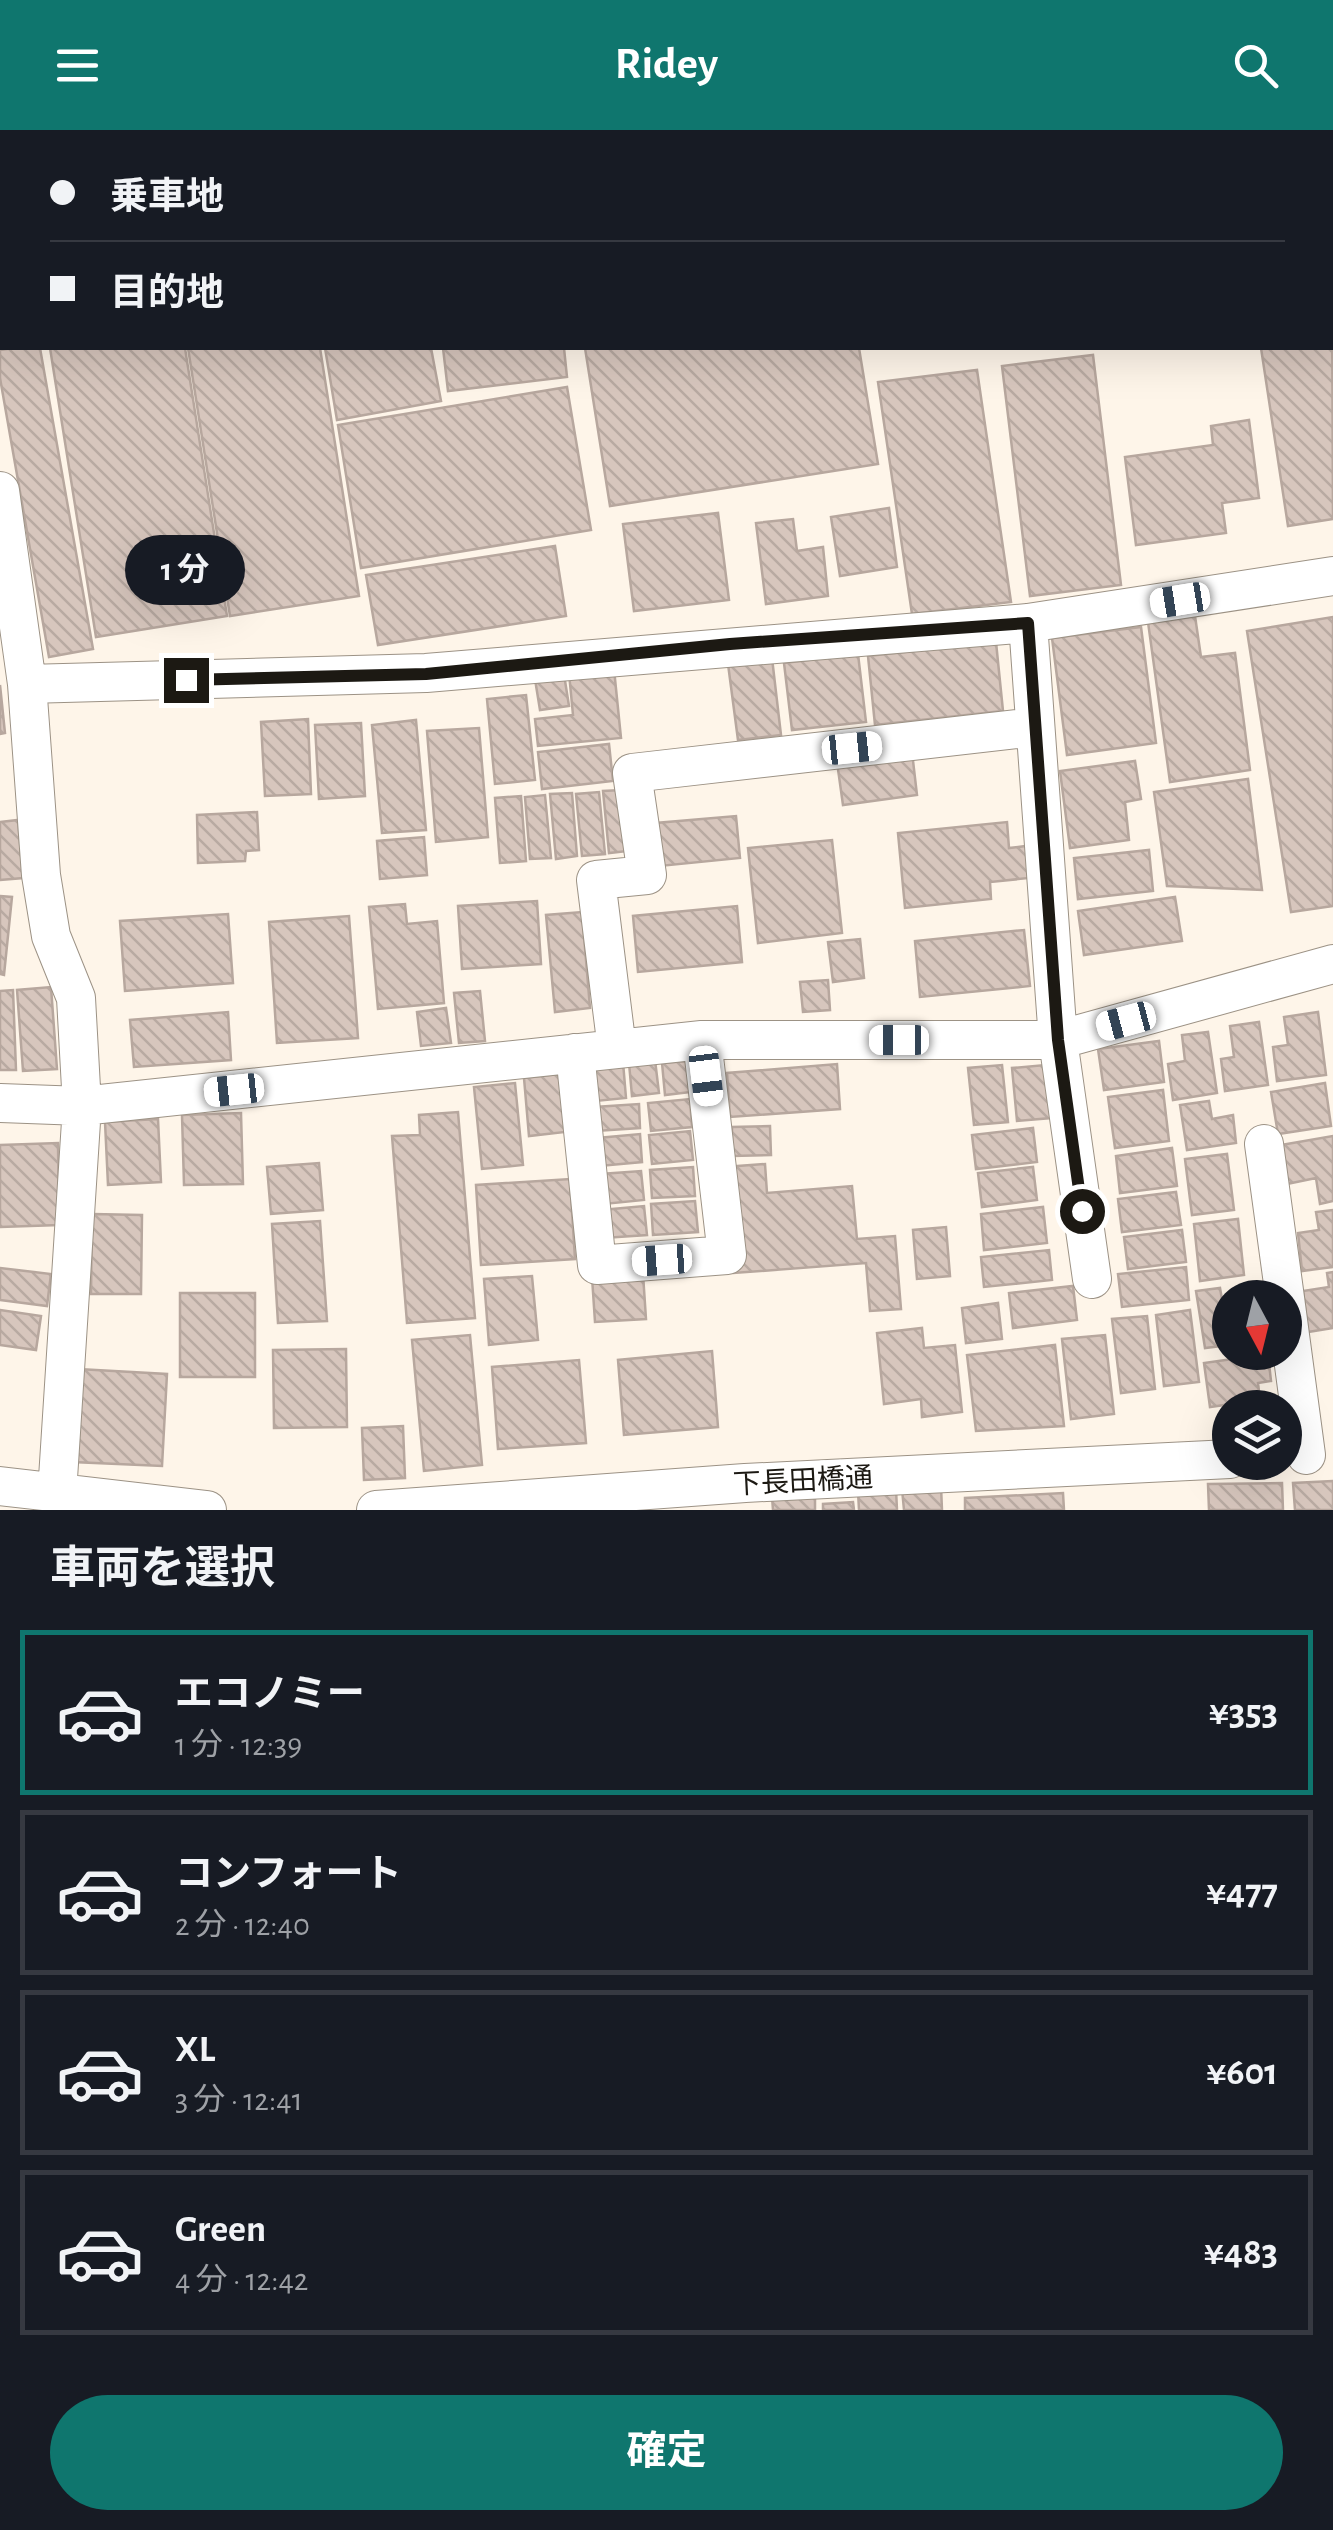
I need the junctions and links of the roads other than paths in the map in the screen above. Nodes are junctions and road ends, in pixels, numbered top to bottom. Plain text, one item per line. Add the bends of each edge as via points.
1 (0, 492) edge
2 (1333, 576) edge
3 (1028, 623) junction
4 (26, 684) junction
5 (1035, 728) junction
6 (1333, 964) edge
7 (702, 1040) junction
8 (1058, 1040) junction
9 (617, 1049) junction
10 (576, 1053) junction
11 (0, 1104) edge
12 (82, 1106) junction
13 (1264, 1144) dead end
14 (1092, 1279) dead end
15 (1283, 1280) edge
16 (1296, 1370) edge
17 (1308, 1455) edge
18 (1212, 1460) edge
19 (0, 1486) edge
20 (56, 1494) junction
21 (746, 1496) edge
22 (208, 1510) edge
23 (376, 1510) edge

1 - 4 street
2 - 3 street
3 - 4 street via 426,674
3 - 5 street
4 - 12 street via 41,875 52,936 76,998
5 - 8 street
5 - 9 street via 632,773 647,875 596,880
6 - 8 street
7 - 8 street
7 - 9 street
7 - 10 street via 727,1255 597,1265
8 - 14 street
9 - 10 street
10 - 12 street
11 - 12 street
12 - 20 street
13 - 15 street
16 - 17 street
18 - 21 street, 下長田橋通
19 - 20 street
20 - 22 street
21 - 23 street, 下長田橋通

